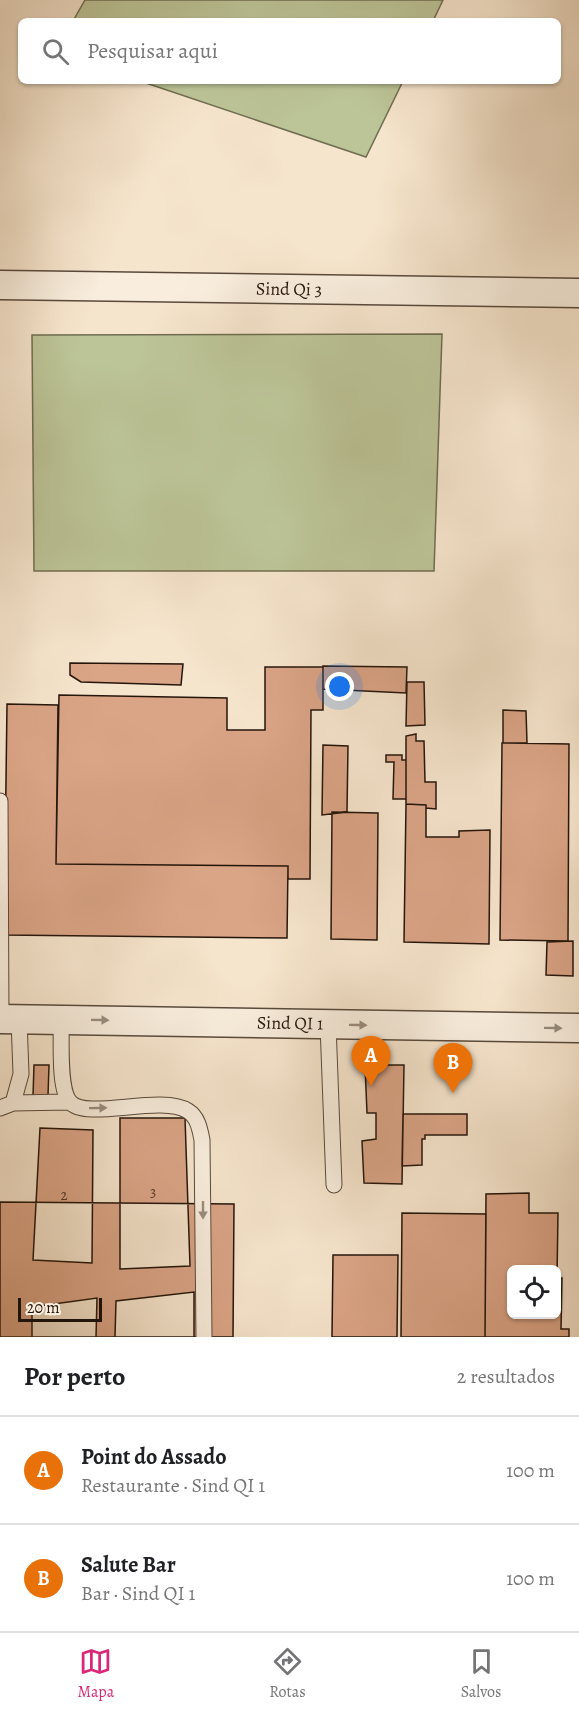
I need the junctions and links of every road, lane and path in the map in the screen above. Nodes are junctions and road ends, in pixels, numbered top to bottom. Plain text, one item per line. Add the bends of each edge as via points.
1 (0, 285) edge
2 (579, 293) edge
3 (0, 801) edge
4 (7, 1019) edge
5 (62, 1020) junction
6 (328, 1024) junction
7 (579, 1028) edge
8 (69, 1102) junction
9 (6, 1106) edge
10 (334, 1185) dead end
11 (204, 1337) edge

1 - 2 street, Sind Qi 3
3 - 4 lane
4 - 5 street, Sind QI 1
4 - 9 lane via 21,1053 20,1086
5 -> 6 street, Sind QI 1
5 - 8 lane via 63,1090
6 -> 7 street, Sind QI 1
6 - 10 lane
8 - 9 lane
8 -> 11 lane via 77,1108 95,1109 176,1107 189,1111 197,1121 202,1140

